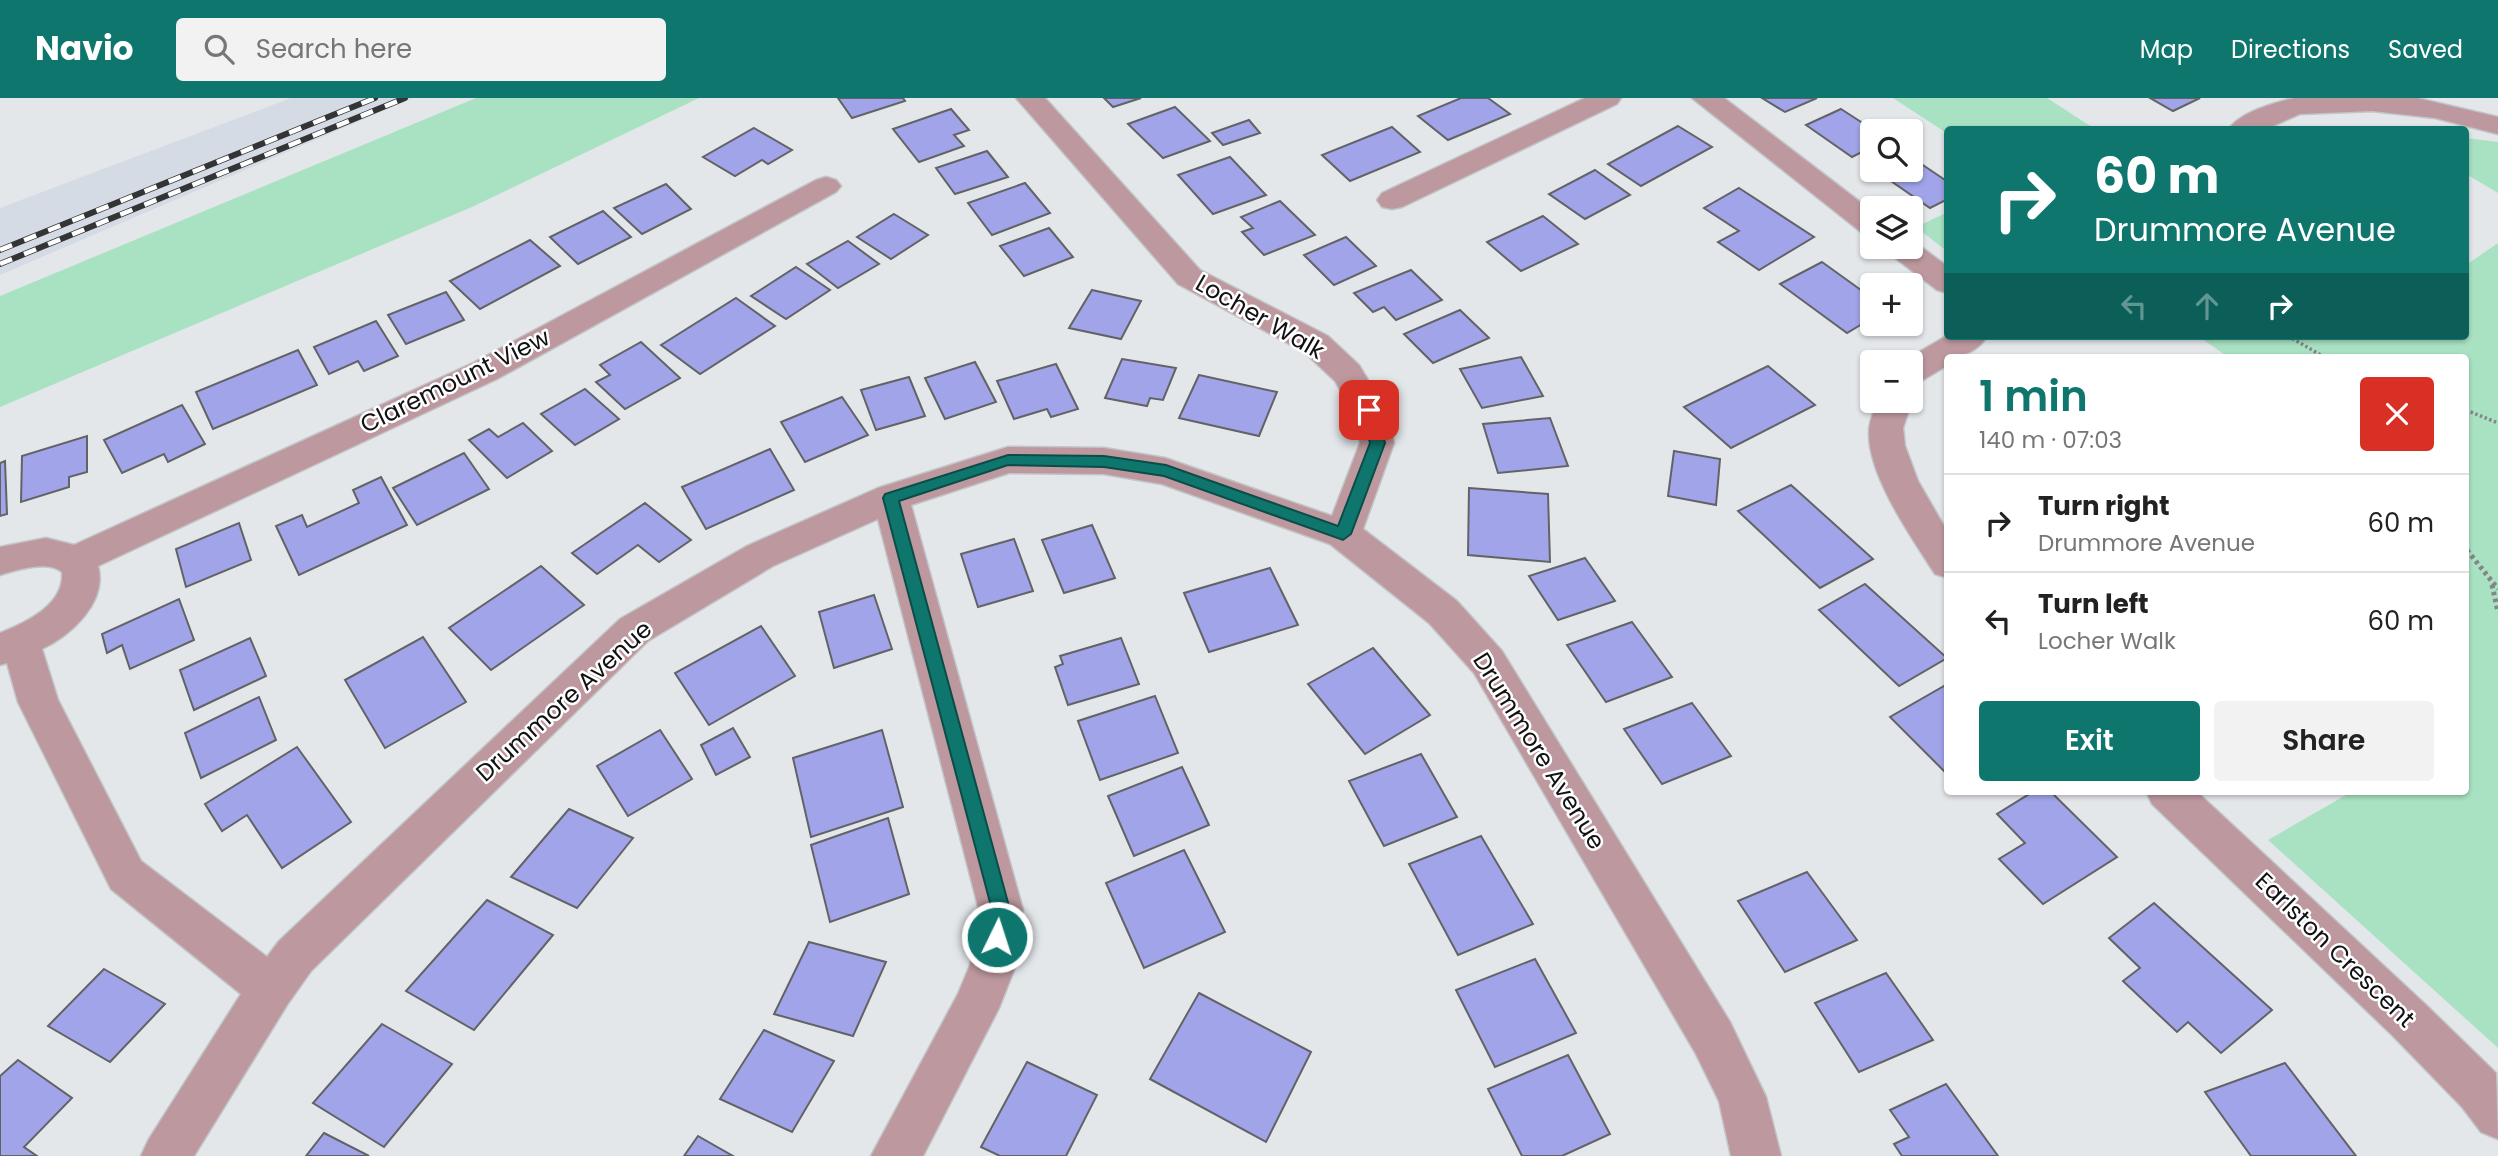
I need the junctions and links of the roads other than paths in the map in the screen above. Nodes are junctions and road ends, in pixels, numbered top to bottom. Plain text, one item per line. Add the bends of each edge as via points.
1 (1030, 98) edge
2 (1607, 98) edge
3 (1706, 98) edge
4 (2286, 102) edge
5 (2248, 126) edge
6 (2498, 126) edge
7 (826, 186) dead end
8 (1392, 200) dead end
9 (1860, 216) edge
10 (1917, 259) edge
11 (1944, 280) edge
12 (1964, 340) edge
13 (1923, 365) edge
14 (1892, 413) edge
15 (891, 498) junction
16 (1343, 534) junction
17 (1944, 558) edge
18 (76, 560) junction
19 (0, 561) edge
20 (11, 646) edge
21 (2171, 795) edge
22 (271, 989) junction
23 (2498, 1115) edge
24 (166, 1156) edge
25 (896, 1156) edge
26 (1756, 1156) edge

1 - 16 street, Locher Walk via 1189,277 1316,344 1347,373 1369,410 1377,443
2 - 8 street
3 - 9 street
4 - 5 street
4 - 6 street via 2397,102
7 - 18 street, Claremount View via 485,370
10 - 11 street
12 - 13 street
14 - 17 street via 1886,432 1891,456 1915,514
15 - 16 street, Drummore Avenue via 1008,460 1104,461 1166,471
15 - 22 street, Drummore Avenue via 760,556 634,631 295,956
15 - 25 street via 1001,910 993,965 976,1008
16 - 26 street, Drummore Avenue via 1443,612 1488,662 1713,1038 1741,1097
18 - 19 street via 45,551
18 - 20 street via 82,571 75,600 62,616
20 - 22 street via 126,875
21 - 23 street, Earlston Crescent via 2409,1020
22 - 24 street, Drummore Avenue

